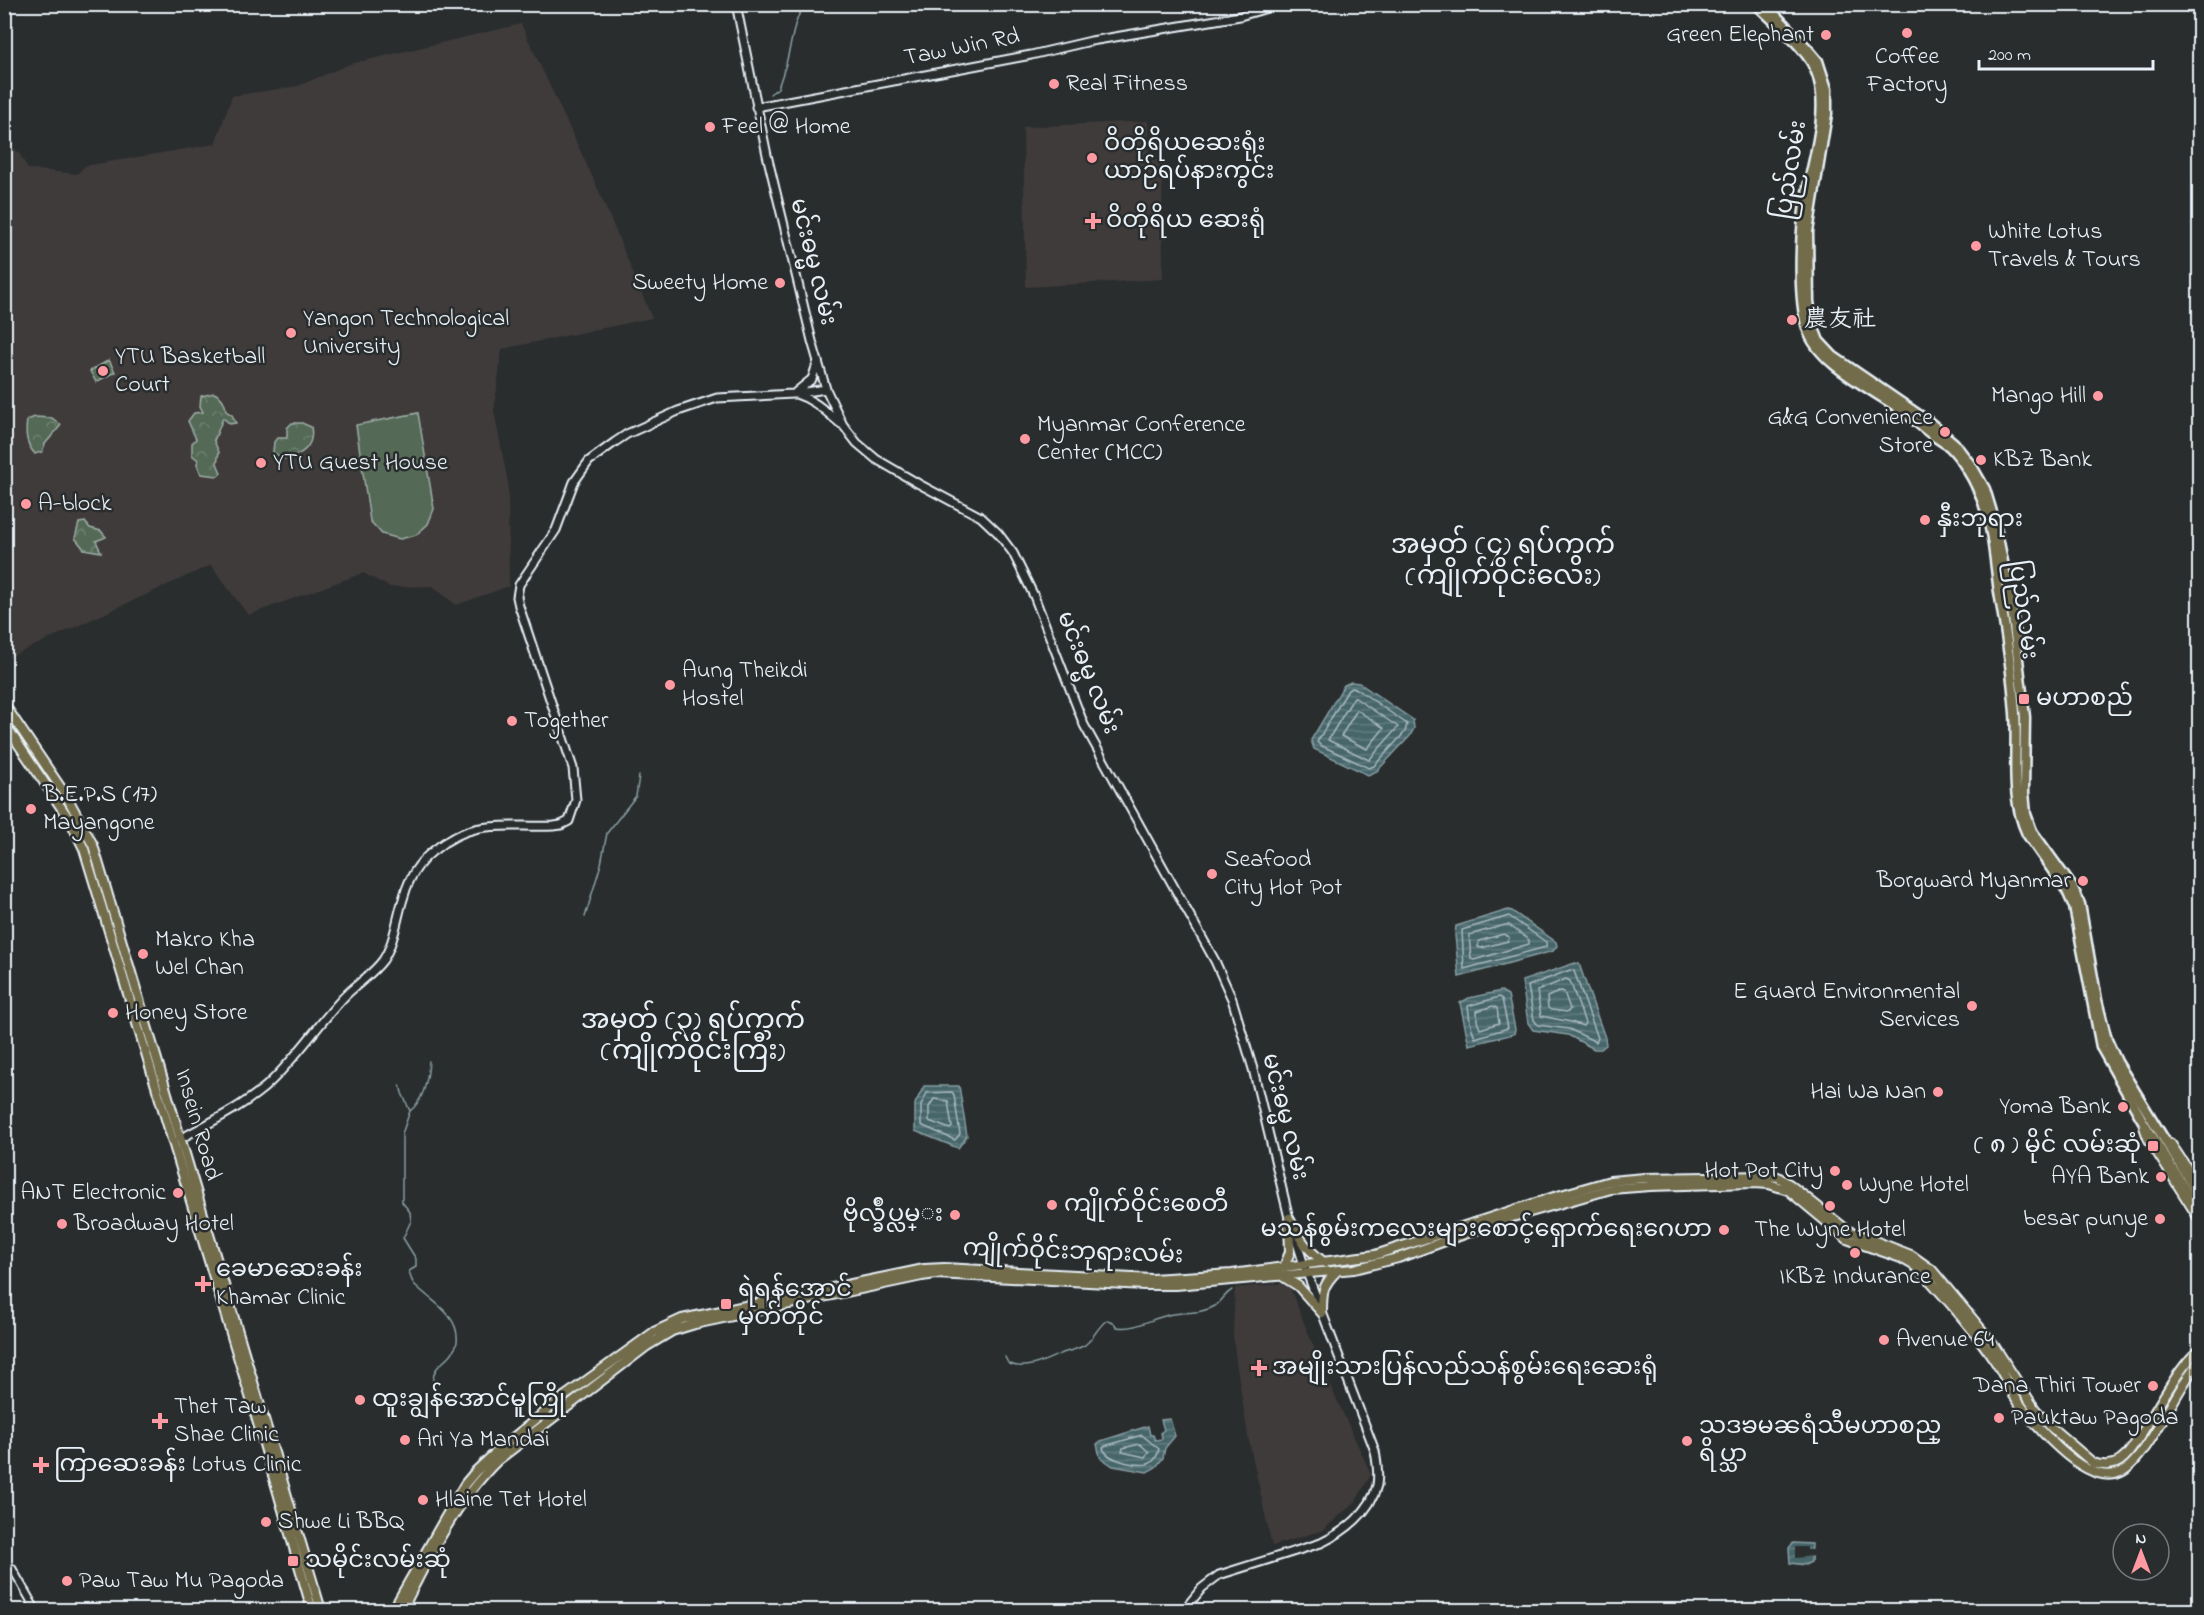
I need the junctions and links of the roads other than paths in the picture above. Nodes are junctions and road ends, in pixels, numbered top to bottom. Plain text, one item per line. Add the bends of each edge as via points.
1 (736, 4) edge
2 (1281, 4) edge
3 (1756, 4) edge
4 (1765, 4) edge
5 (756, 107) junction
6 (818, 361) junction
7 (826, 389) junction
8 (793, 394) junction
9 (843, 425) junction
10 (4, 704) edge
11 (4, 723) edge
12 (93, 845) junction
13 (84, 849) junction
14 (2144, 1117) junction
15 (2154, 1133) junction
16 (177, 1142) junction
17 (1740, 1179) junction
18 (2199, 1188) edge
19 (2199, 1198) edge
20 (2199, 1213) edge
21 (1289, 1218) junction
22 (2199, 1220) edge
23 (1325, 1263) junction
24 (1284, 1267) junction
25 (1306, 1269) junction
26 (1338, 1270) junction
27 (1281, 1276) junction
28 (876, 1284) junction
29 (748, 1309) junction
30 (1322, 1313) junction
31 (1974, 1327) junction
32 (2199, 1350) edge
33 (2199, 1360) edge
34 (565, 1396) junction
35 (572, 1403) junction
36 (4, 1563) edge
37 (36, 1611) edge
38 (312, 1611) edge
39 (321, 1611) edge
40 (393, 1611) edge
41 (402, 1611) edge
42 (1184, 1611) edge

1 - 5 main road, မင်းဓမ္မ လမ်း
2 - 5 main road, Taw Win Rd via 1239,16
3 - 14 highway, ပြည်လမ်း via 1813,64 1821,90 1821,113 1802,231 1802,301 1809,336 1829,361 1950,447 1979,491 1989,524 2008,644 2015,715 2015,791 2020,816 2027,834 2071,899 2099,1042
4 - 14 highway, ပြည်လမ်း via 1808,48 1818,62 1827,89 1827,114 1808,232 1812,323 1819,341 1833,356 1954,443 1984,489 2011,601 2025,717 2026,814 2032,831 2080,904 2107,1040
5 - 6 main road, မင်းဓမ္မ လမ်း
6 - 7 main road, မင်းဓမ္မ လမ်း
6 - 8 main road via 812,379
7 - 8 main road
7 - 9 main road, မင်းဓမ္မ လမ်း
8 - 9 main road via 826,410
8 - 16 main road via 700,402 627,434 583,468 556,530 518,591 519,606 573,768 576,800 569,821 554,826 473,828 443,842 422,861 407,884 389,947 378,966 344,996 265,1086
9 - 21 main road, မင်းဓမ္မ လမ်း via 876,459 981,517 1013,553 1034,596 1082,722 1232,999
10 - 12 main road via 67,797
11 - 13 main road, Insein Road via 71,822
12 - 13 main road
12 - 16 main road, Insein Road
13 - 16 main road, Insein Road
14 - 15 highway, ပြည်လမ်း
14 - 18 main road, ပြည်လမ်း via 2163,1132
14 - 22 main road, ပြည်လမ်း via 2148,1138
15 - 19 highway, ပြည်လမ်း
15 - 20 highway, ပြည်လမ်း
16 - 38 main road, Insein Road
16 - 39 main road, Insein Road
17 - 23 main road, ကျိုက်ဝိုင်းဘုရားလမ်း via 1645,1178 1602,1183 1395,1250
17 - 26 main road, ကျိုက်ဝိုင်းဘုရားလမ်း via 1596,1192 1398,1258
17 - 31 main road, ကျိုက်ဝိုင်းဘုရားလမ်း via 1778,1178 1847,1230 1911,1255 1932,1270 1948,1297
21 - 23 main road via 1301,1242
21 - 24 main road via 1290,1252
21 - 25 main road, မင်းဓမ္မ လမ်း
23 - 25 main road, ကျိုက်ဝိုင်းဘုရားလမ်း
24 - 25 main road, ကျိုက်ဝိုင်းဘုရားလမ်း
24 - 28 main road, ကျိုက်ဝိုင်းဘုရားလမ်း via 1152,1280 944,1268 924,1269
25 - 26 main road, ကျိုက်ဝိုင်းဘုရားလမ်း
25 - 27 main road, ကျိုက်ဝိုင်းဘုရားလမ်း
25 - 30 main road, မင်းဓမ္မ လမ်း
26 - 30 main road via 1323,1289
27 - 28 main road, ကျိုက်ဝိုင်းဘုရားလမ်း via 1144,1285 936,1274
27 - 30 main road via 1298,1286
28 - 29 main road, ကျိုက်ဝိုင်းဘုရားလမ်း
29 - 34 main road, ကျိုက်ဝိုင်းဘုရားလမ်း via 682,1319 666,1326
29 - 35 main road, ကျိုက်ဝိုင်းဘုရားလမ်း via 672,1331
30 - 42 main road, မင်းဓမ္မ လမ်း via 1376,1451 1377,1486 1370,1502 1354,1521 1330,1539 1219,1575 1202,1588
31 - 32 main road, ကျိုက်ဝိုင်းဘုရားလမ်း via 2003,1358 2028,1399 2052,1428 2087,1459 2102,1465 2120,1461 2130,1452 2185,1365
31 - 33 main road via 2036,1425 2080,1464 2101,1475 2122,1472 2137,1458
34 - 35 main road
34 - 40 main road, ကျိုက်ဝိုင်းဘုရားလမ်း via 476,1471 454,1502
35 - 41 main road, ကျိုက်ဝိုင်းဘုရားလမ်း via 498,1460 472,1488
36 - 37 street via 12,1568

